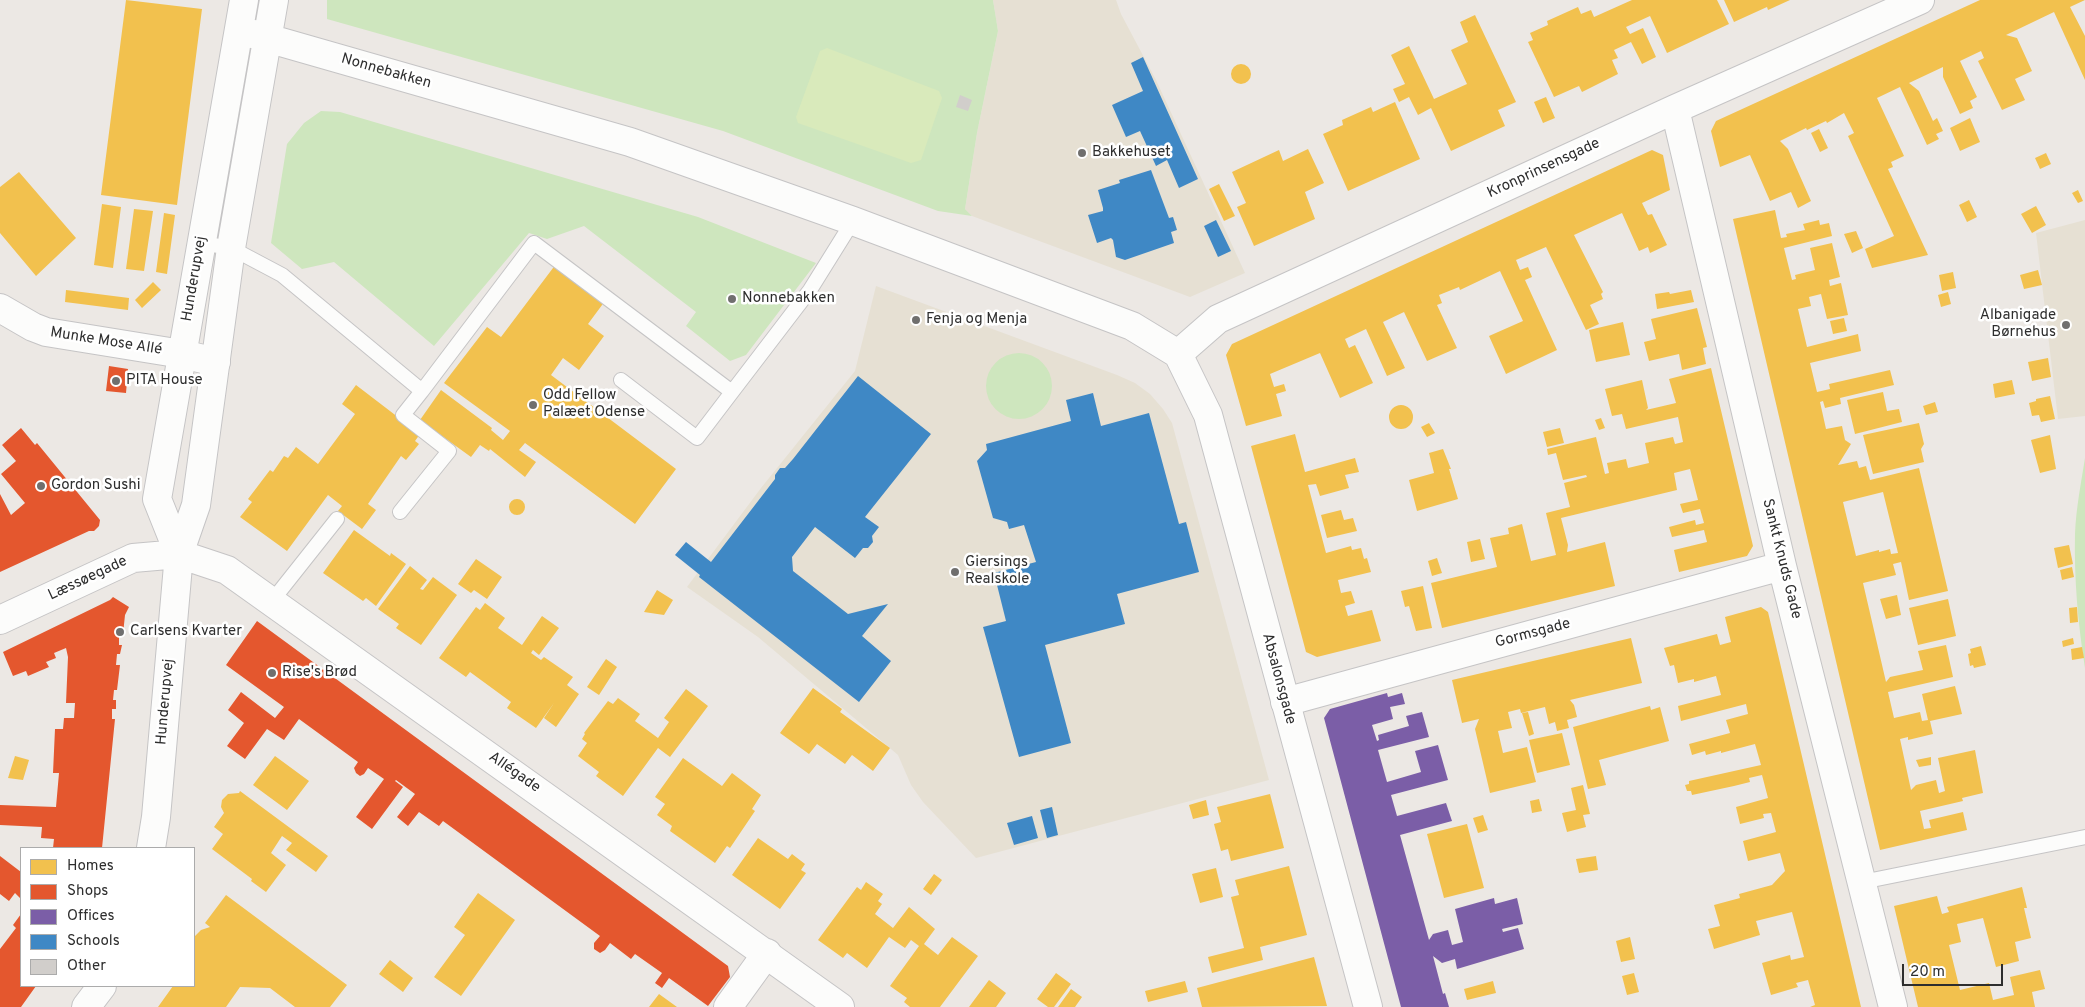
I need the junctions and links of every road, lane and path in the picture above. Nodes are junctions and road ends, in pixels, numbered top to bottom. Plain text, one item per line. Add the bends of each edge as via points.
1 (244, 0) edge
2 (274, 0) edge
3 (1920, 0) edge
4 (239, 30) junction
5 (268, 37) junction
6 (1675, 109) junction
7 (853, 221) junction
8 (201, 243) junction
9 (231, 248) junction
10 (0, 308) edge
11 (182, 354) junction
12 (1178, 354) junction
13 (216, 362) junction
14 (621, 380) dead end
15 (422, 391) junction
16 (732, 392) junction
17 (400, 512) dead end
18 (337, 519) dead end
19 (179, 554) junction
20 (1782, 566) junction
21 (272, 602) junction
22 (0, 620) edge
23 (1285, 702) junction
24 (2085, 837) edge
25 (151, 847) edge
26 (1862, 882) junction
27 (767, 953) junction
28 (101, 987) edge
29 (86, 1007) edge
30 (728, 1007) edge
31 (840, 1007) edge
32 (1368, 1007) edge
33 (1893, 1007) edge

1 - 4 main road, Hunderupvej
2 - 5 main road, Hunderupvej
3 - 6 main road, Kronprinsensgade
4 - 5 main road, Nonnebakken
4 - 8 main road, Hunderupvej
5 - 7 main road, Nonnebakken via 630,142
5 - 9 main road, Hunderupvej
6 - 12 main road, Kronprinsensgade via 1218,319
6 - 20 main road, Sankt Knuds Gade
7 - 12 main road, Nonnebakken via 1132,326
7 - 16 lane via 810,290
8 - 9 lane
8 - 11 main road, Hunderupvej
9 - 13 main road, Hunderupvej
9 - 15 lane via 282,275
10 - 11 main road, Munke Mose Allé via 46,332
11 - 13 main road, Munke Mose Allé
11 - 19 main road, Hunderupvej via 157,499
12 - 23 main road, Absalonsgade via 1208,415
13 - 19 main road, Hunderupvej via 196,505
14 - 16 lane via 697,438
15 - 16 lane via 534,243
15 - 17 lane via 403,414 448,451
18 - 21 lane
19 - 21 main road, Allégade via 227,570
19 - 22 main road, Læssøegade via 133,558
19 - 25 main road, Hunderupvej
20 - 23 main road, Gormsgade
20 - 26 main road, Sankt Knuds Gade
21 - 27 main road, Allégade
23 - 32 main road, Absalonsgade
24 - 26 lane
26 - 33 main road, Sankt Knuds Gade
27 - 30 main road
27 - 31 main road, Allégade
28 - 29 main road

